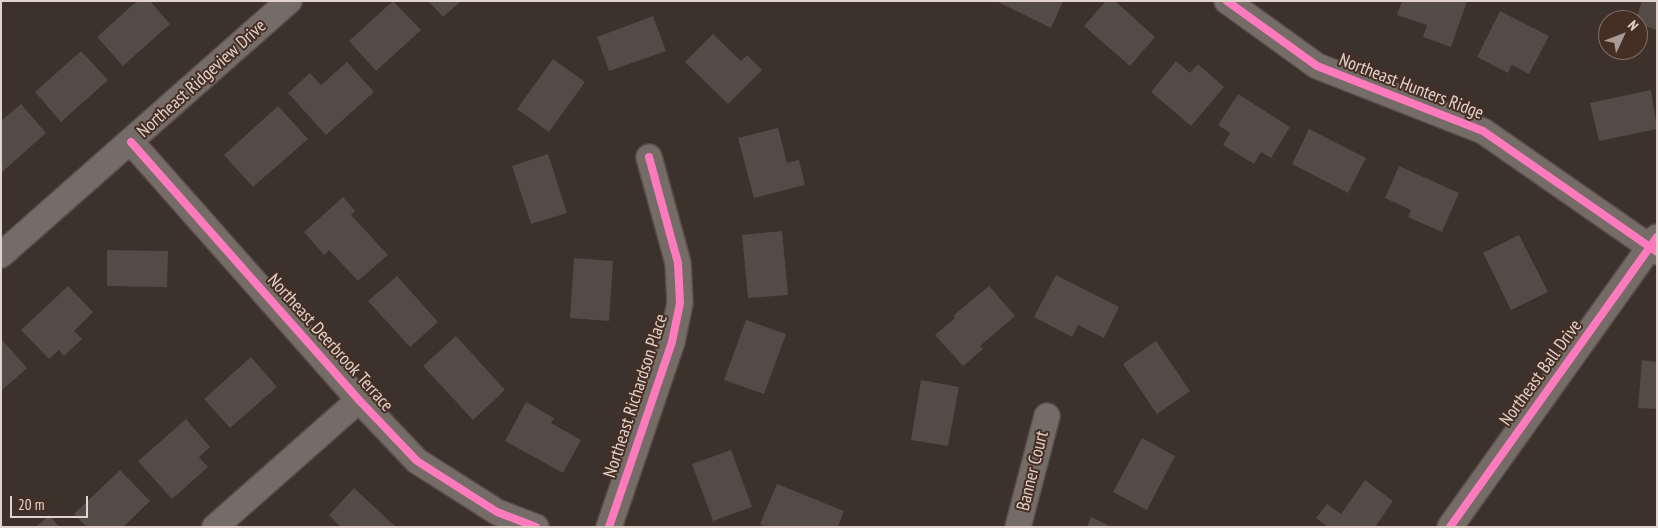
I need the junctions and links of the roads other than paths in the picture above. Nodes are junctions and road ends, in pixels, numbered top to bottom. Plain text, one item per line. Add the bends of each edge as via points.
1 (289, 1) edge
2 (1227, 1) edge
3 (131, 142) junction
4 (649, 157) dead end
5 (1654, 245) edge
6 (1, 255) edge
7 (359, 400) junction
8 (1047, 416) dead end
9 (214, 527) edge
10 (536, 527) edge
11 (609, 527) edge
12 (1018, 527) edge
13 (1450, 527) edge

1 - 3 street, Northeast Ridgeview Drive
2 - 5 street, Northeast Hunters Ridge via 1317,66 1484,131
3 - 6 street, Northeast Ridgeview Drive
3 - 7 street, Northeast Deerbrook Terrace
4 - 11 street, Northeast Richardson Place via 678,263 680,303 672,342
5 - 13 street, Northeast Ball Drive
7 - 9 street
7 - 10 street, Northeast Deerbrook Terrace via 417,461 497,512
8 - 12 street, Banner Court

